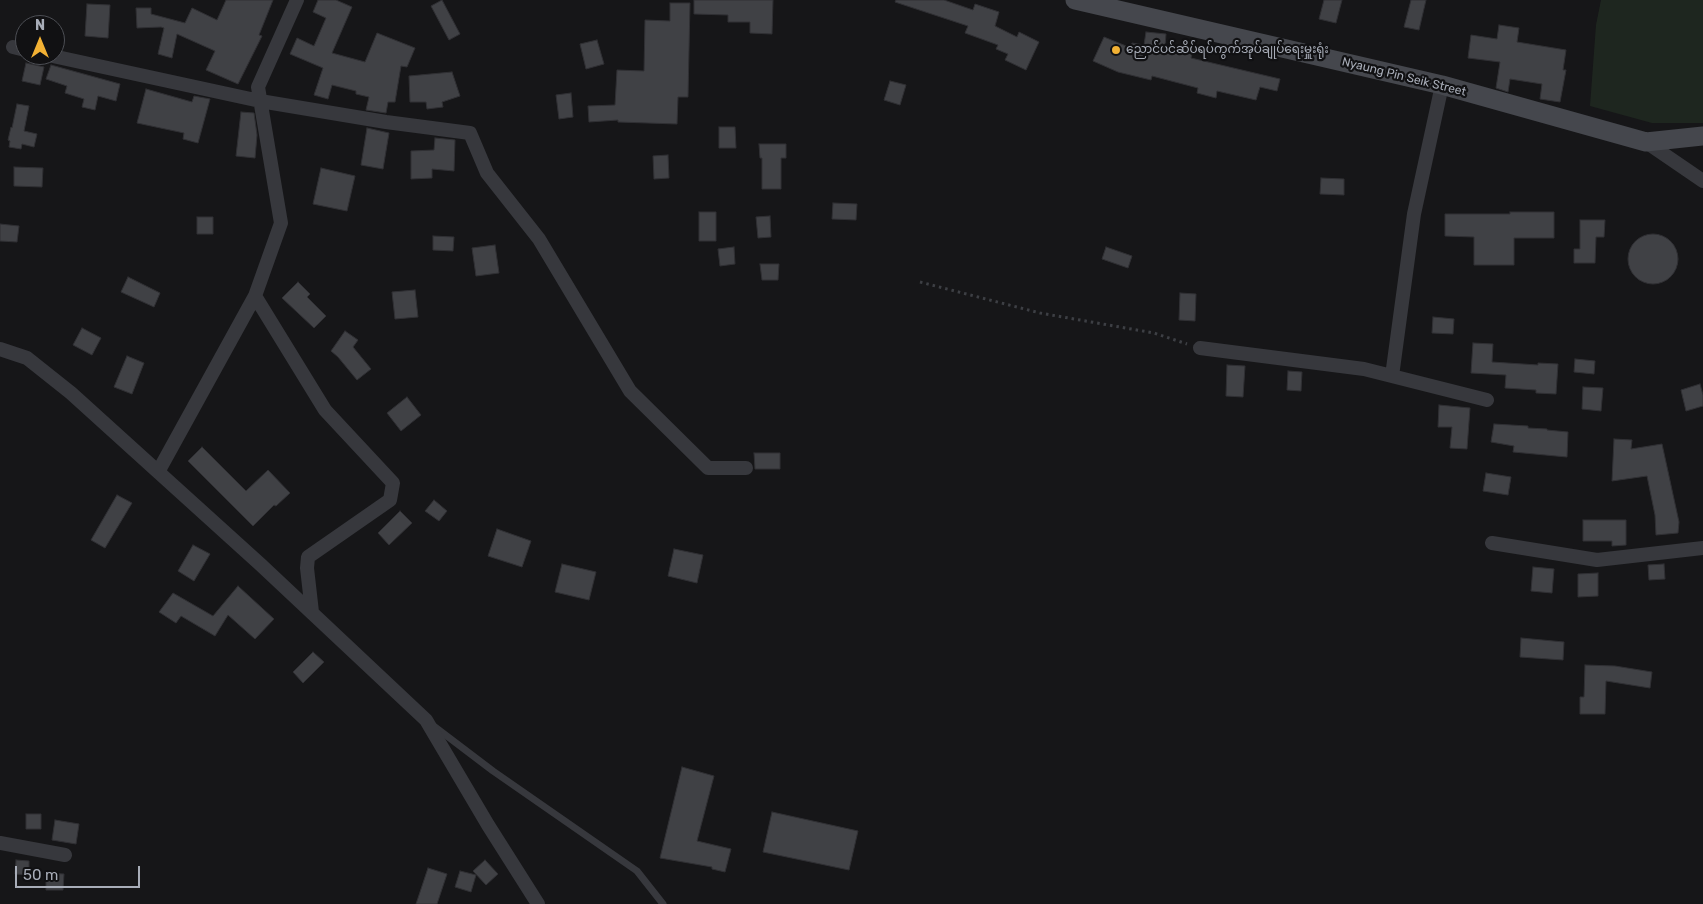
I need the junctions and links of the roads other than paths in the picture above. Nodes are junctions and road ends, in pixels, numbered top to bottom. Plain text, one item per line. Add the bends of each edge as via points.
1 (297, 0) edge
2 (1075, 0) edge
3 (65, 59) edge
4 (1442, 85) junction
5 (260, 101) junction
6 (1703, 136) edge
7 (1646, 142) junction
8 (1703, 181) edge
9 (255, 296) junction
10 (1200, 348) road end
11 (0, 349) edge
12 (1392, 376) junction
13 (1487, 400) dead end
14 (746, 468) dead end
15 (158, 472) junction
16 (1492, 543) dead end
17 (1703, 548) edge
18 (312, 612) junction
19 (426, 720) junction
20 (0, 843) edge
21 (65, 855) dead end
22 (538, 904) edge
23 (663, 904) edge

1 - 5 street via 258,87
2 - 4 street, Nyaung Pin Seik Street
3 - 5 street
4 - 7 street, Nyaung Pin Seik Street
4 - 12 street via 1414,214
5 - 9 street via 281,223
5 - 14 street via 470,133 487,173 539,239 630,391 708,468
6 - 7 street, Nyaung Pin Seik Street
7 - 8 street
9 - 15 street
9 - 18 street via 325,410 393,483 390,500 308,557
10 - 12 street via 1364,369
11 - 15 street via 27,358
12 - 13 street
15 - 18 street
16 - 17 street via 1597,560
18 - 19 street
19 - 22 street
19 - 23 lane via 637,871
20 - 21 street

